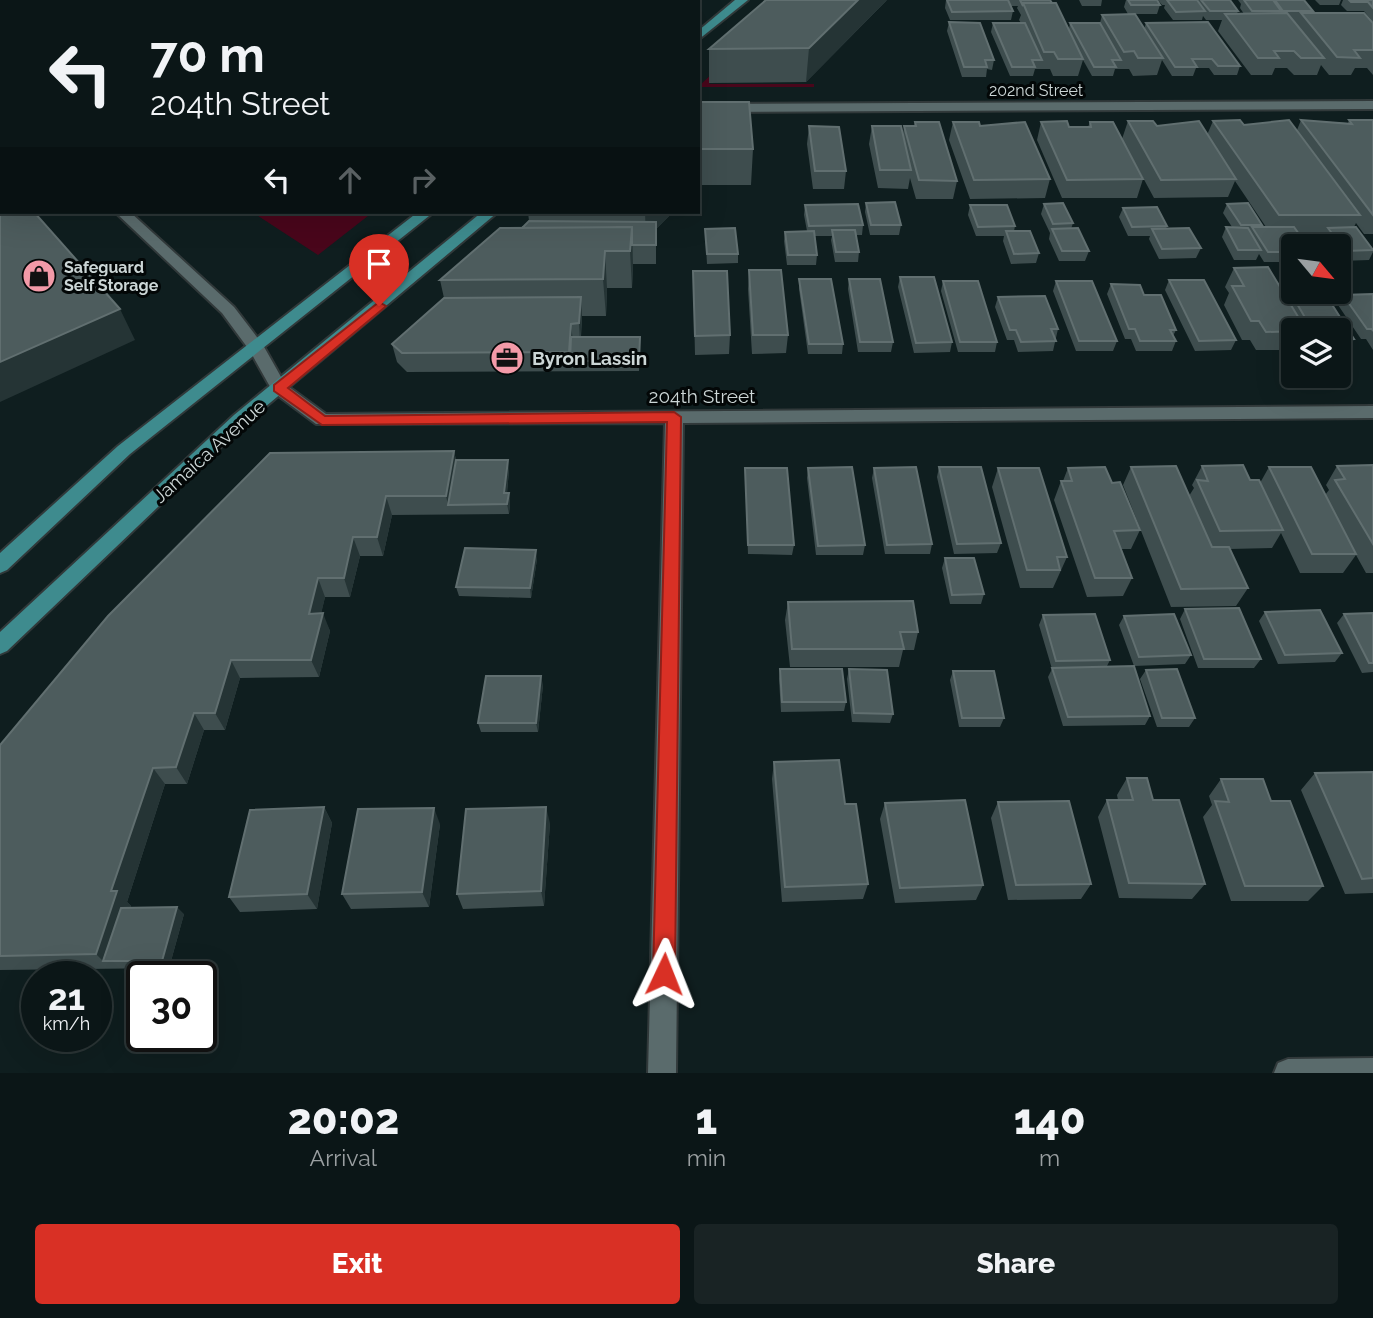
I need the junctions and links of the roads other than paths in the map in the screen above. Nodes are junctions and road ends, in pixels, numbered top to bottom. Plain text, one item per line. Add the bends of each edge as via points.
1 (742, 0) edge
2 (700, 35) edge
3 (1373, 105) edge
4 (700, 108) edge
5 (124, 214) edge
6 (426, 214) edge
7 (489, 214) edge
8 (257, 349) junction
9 (279, 388) junction
10 (1373, 412) edge
11 (674, 417) junction
12 (0, 565) edge
13 (0, 645) edge
14 (1373, 1072) edge
15 (662, 1073) edge
16 (1288, 1073) edge

1 - 2 main road
3 - 4 street, 202nd Street
5 - 8 street, 204th Street via 228,310
6 - 8 main road
7 - 9 main road, Jamaica Avenue
8 - 9 street, 204th Street
8 - 12 main road via 124,450
9 - 11 street, 204th Street via 322,421
9 - 13 main road, Jamaica Avenue via 240,419
10 - 11 street, 204th Street
11 - 15 street
14 - 16 street

